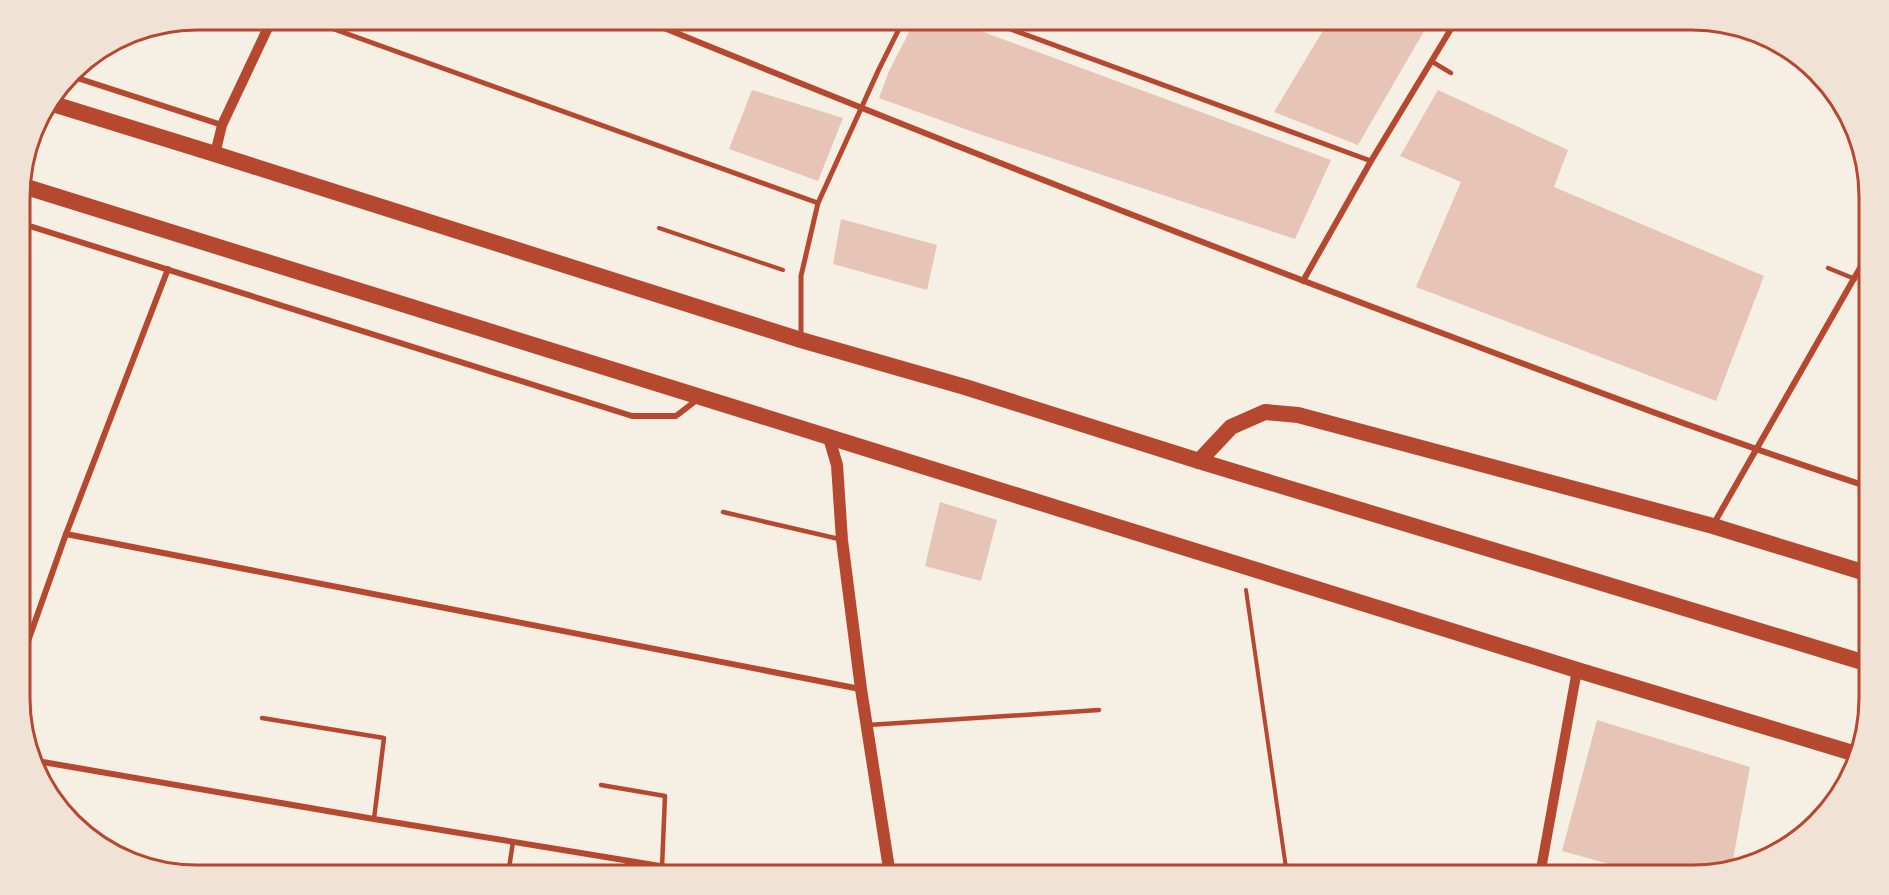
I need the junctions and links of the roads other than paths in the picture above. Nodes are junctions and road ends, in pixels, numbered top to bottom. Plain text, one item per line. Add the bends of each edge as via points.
1 (267, 30) edge
2 (334, 30) edge
3 (667, 30) edge
4 (899, 30) edge
5 (1011, 30) edge
6 (1451, 30) edge
7 (1431, 62) junction
8 (1451, 73) dead end
9 (79, 79) edge
10 (57, 105) edge
11 (860, 108) junction
12 (222, 125) junction
13 (215, 154) junction
14 (1371, 161) junction
15 (30, 188) edge
16 (818, 203) junction
17 (30, 226) edge
18 (1828, 268) dead end
19 (168, 269) junction
20 (1859, 271) edge
21 (1855, 279) junction
22 (1303, 281) junction
23 (801, 340) junction
24 (700, 397) junction
25 (829, 438) junction
26 (1757, 451) junction
27 (1199, 461) junction
28 (1859, 485) edge
29 (723, 512) dead end
30 (1713, 526) junction
31 (66, 534) junction
32 (842, 540) junction
33 (1859, 571) edge
34 (30, 636) edge
35 (1859, 661) edge
36 (1577, 670) junction
37 (861, 689) junction
38 (1099, 711) dead end
39 (262, 718) dead end
40 (866, 725) junction
41 (1850, 752) edge
42 (43, 762) edge
43 (601, 785) dead end
44 (374, 819) junction
45 (513, 842) junction
46 (627, 861) junction
47 (510, 865) edge
48 (627, 865) edge
49 (650, 865) edge
50 (662, 865) edge
51 (888, 865) edge
52 (1542, 865) edge

1 - 12 street
2 - 16 street
3 - 11 street
4 - 11 street
5 - 14 street
6 - 7 street
7 - 8 lane
7 - 14 street
9 - 12 street
10 - 13 highway
11 - 16 street
11 - 22 street
12 - 13 street
13 - 23 highway
14 - 22 street
15 - 24 highway
16 - 23 street via 801,276
17 - 19 street
18 - 21 lane
19 - 24 street via 632,416 676,416
19 - 31 street
20 - 21 street
21 - 26 street
22 - 26 street
23 - 27 highway
24 - 25 highway
25 - 32 main road via 837,465
25 - 36 highway
26 - 28 street
26 - 30 street
27 - 30 highway via 1231,427 1264,412 1298,415
27 - 35 highway
29 - 32 lane
30 - 33 highway
31 - 34 street
31 - 37 street
32 - 37 main road
36 - 41 highway
36 - 52 street
37 - 40 main road
38 - 40 lane
39 - 44 lane via 384,738
40 - 51 main road
42 - 44 street
43 - 50 lane via 664,796
44 - 45 street
45 - 46 street
45 - 47 lane
46 - 48 lane
46 - 49 street

